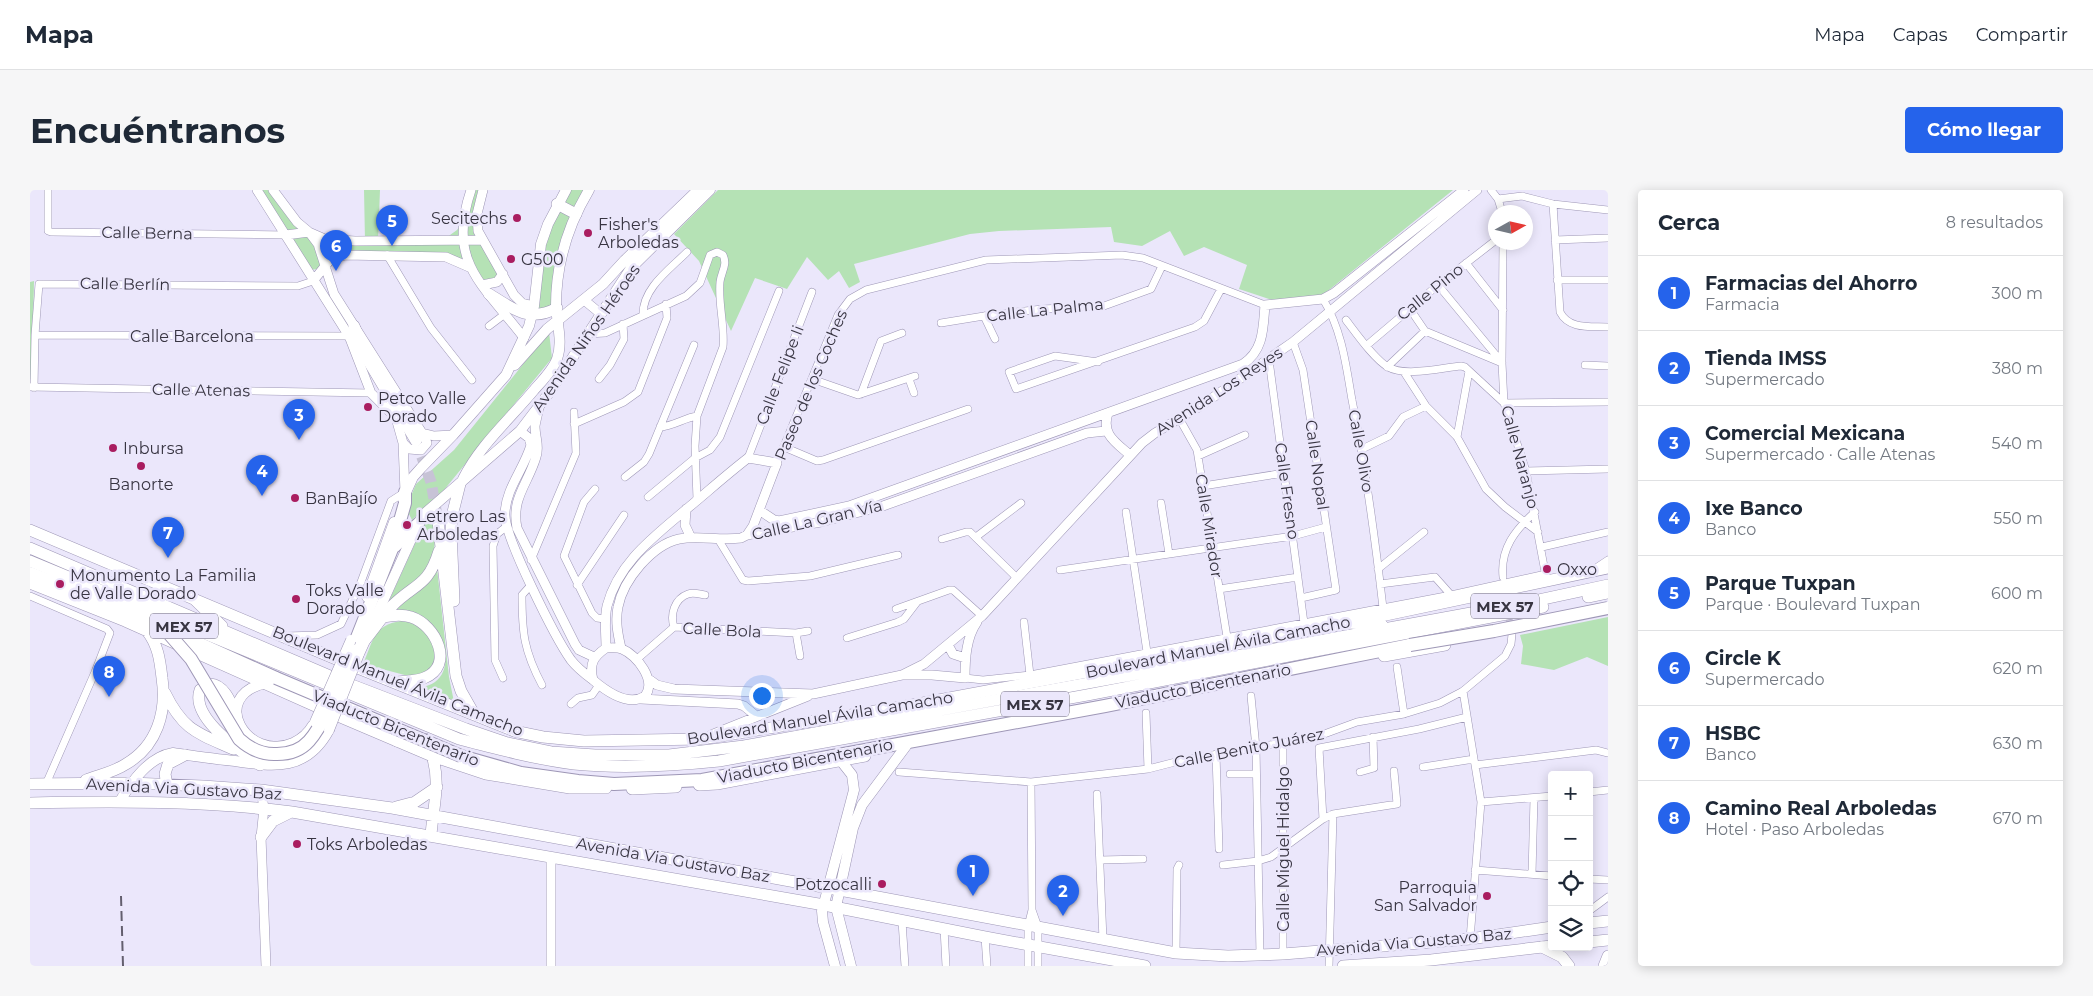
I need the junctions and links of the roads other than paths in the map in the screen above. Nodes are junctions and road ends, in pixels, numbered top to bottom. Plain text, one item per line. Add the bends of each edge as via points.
1 (48, 190) edge
2 (257, 190) edge
3 (273, 190) edge
4 (471, 190) edge
5 (483, 190) edge
6 (566, 190) edge
7 (590, 190) edge
8 (698, 190) edge
9 (710, 190) edge
10 (1464, 190) edge
11 (1478, 190) edge
12 (1491, 190) edge
13 (1529, 190) edge
14 (1522, 196) junction
15 (1498, 199) junction
16 (558, 204) junction
17 (1553, 204) junction
18 (1500, 205) edge
19 (1608, 210) edge
20 (576, 214) junction
21 (462, 222) junction
22 (308, 232) junction
23 (286, 236) junction
24 (1608, 238) edge
25 (442, 239) junction
26 (463, 240) junction
27 (482, 240) junction
28 (1556, 240) junction
29 (1488, 246) edge
30 (1503, 250) edge
31 (686, 252) dead end
32 (387, 255) junction
33 (1466, 263) junction
34 (324, 266) junction
35 (469, 266) junction
36 (1162, 266) junction
37 (503, 274) junction
38 (1557, 280) junction
39 (1608, 280) edge
40 (313, 281) junction
41 (1438, 285) junction
42 (1221, 289) junction
43 (486, 290) junction
44 (779, 291) dead end
45 (812, 292) dead end
46 (1322, 299) junction
47 (584, 300) junction
48 (666, 304) junction
49 (1265, 305) junction
50 (556, 308) junction
51 (1410, 309) junction
52 (533, 310) junction
53 (1330, 310) junction
54 (1502, 310) junction
55 (506, 314) junction
56 (601, 314) junction
57 (643, 314) junction
58 (984, 316) junction
59 (557, 320) junction
60 (1346, 320) dead end
61 (941, 323) dead end
62 (623, 324) junction
63 (489, 326) dead end
64 (1608, 326) edge
65 (352, 331) junction
66 (590, 331) junction
67 (1425, 331) junction
68 (902, 332) dead end
69 (35, 335) junction
70 (524, 338) junction
71 (995, 339) dead end
72 (1293, 342) junction
73 (694, 345) dead end
74 (1366, 346) junction
75 (1269, 360) junction
76 (1098, 362) junction
77 (1502, 362) junction
78 (1584, 365) dead end
79 (1608, 366) edge
80 (1387, 367) junction
81 (1469, 371) junction
82 (1404, 372) junction
83 (506, 375) junction
84 (599, 378) dead end
85 (812, 379) junction
86 (472, 380) dead end
87 (32, 387) edge
88 (371, 393) junction
89 (914, 393) dead end
90 (861, 394) junction
91 (1608, 402) edge
92 (1504, 403) junction
93 (1426, 406) junction
94 (539, 407) junction
95 (968, 409) dead end
96 (574, 412) dead end
97 (1108, 413) junction
98 (697, 416) junction
99 (1179, 418) junction
100 (574, 424) junction
101 (660, 427) junction
102 (520, 431) junction
103 (1106, 431) junction
104 (453, 435) junction
105 (1244, 435) dead end
106 (532, 436) junction
107 (419, 437) junction
108 (1457, 437) junction
109 (403, 443) junction
110 (784, 447) junction
111 (1362, 449) junction
112 (1130, 456) junction
113 (1198, 456) junction
114 (695, 458) junction
115 (748, 458) junction
116 (760, 460) junction
117 (777, 463) junction
118 (1608, 469) edge
119 (1526, 471) junction
120 (1284, 473) junction
121 (773, 475) junction
122 (626, 477) dead end
123 (460, 484) junction
124 (1203, 486) junction
125 (595, 488) dead end
126 (405, 492) junction
127 (648, 496) dead end
128 (697, 500) junction
129 (1021, 503) dead end
130 (1161, 503) dead end
131 (686, 509) junction
132 (759, 510) junction
133 (1126, 512) dead end
134 (1535, 512) junction
135 (624, 515) dead end
136 (438, 522) tunnel mouth
137 (1523, 522) junction
138 (418, 524) junction
139 (506, 527) junction
140 (1326, 527) junction
141 (30, 530) edge
142 (1424, 532) dead end
143 (1608, 532) edge
144 (1539, 533) junction
145 (747, 535) junction
146 (1293, 536) junction
147 (976, 537) junction
148 (692, 538) junction
149 (718, 539) junction
150 (942, 539) dead end
151 (440, 546) junction
152 (1212, 547) junction
153 (1542, 547) junction
154 (30, 548) edge
155 (392, 549) junction
156 (1169, 554) junction
157 (898, 555) dead end
158 (1134, 558) junction
159 (531, 560) junction
160 (1608, 560) edge
161 (30, 561) edge
162 (1608, 568) edge
163 (1378, 569) junction
164 (1060, 570) dead end
165 (1589, 572) junction
166 (30, 573) edge
167 (1298, 577) junction
168 (1503, 577) tunnel mouth
169 (1017, 578) junction
170 (1547, 578) junction
171 (30, 583) edge
172 (531, 584) junction
173 (1380, 584) junction
174 (577, 585) junction
175 (1608, 585) edge
176 (1219, 590) junction
177 (1608, 593) edge
178 (704, 595) dead end
179 (1451, 595) junction
180 (30, 596) edge
181 (1301, 598) junction
182 (194, 600) junction
183 (917, 602) junction
184 (1383, 608) junction
185 (896, 609) dead end
186 (1608, 610) edge
187 (982, 616) junction
188 (1500, 616) junction
189 (384, 617) junction
190 (605, 619) junction
191 (1024, 622) dead end
192 (450, 623) junction
193 (1304, 623) junction
194 (1348, 623) junction
195 (1402, 626) junction
196 (163, 627) junction
197 (674, 627) junction
198 (147, 631) junction
199 (227, 631) junction
200 (808, 631) dead end
201 (796, 633) junction
202 (1512, 634) tunnel mouth
203 (284, 636) junction
204 (1228, 637) junction
205 (847, 638) dead end
206 (365, 640) junction
207 (1475, 640) junction
208 (948, 645) junction
209 (354, 648) junction
210 (606, 648) junction
211 (621, 648) junction
212 (1147, 652) junction
213 (800, 656) dead end
214 (594, 657) junction
215 (965, 658) junction
216 (636, 660) junction
217 (1397, 668) dead end
218 (902, 675) junction
219 (1030, 675) junction
220 (502, 678) dead end
221 (965, 678) junction
222 (650, 680) junction
223 (394, 682) junction
224 (266, 683) junction
225 (596, 683) junction
226 (542, 685) dead end
227 (164, 691) junction
228 (1463, 691) junction
229 (813, 694) junction
230 (1251, 696) dead end
231 (641, 699) junction
232 (571, 704) dead end
233 (1146, 713) dead end
234 (474, 714) junction
235 (1404, 714) junction
236 (236, 715) junction
237 (755, 716) junction
238 (1467, 717) junction
239 (443, 733) junction
240 (1372, 737) junction
241 (702, 739) junction
242 (397, 741) junction
243 (1284, 744) junction
244 (906, 746) junction
245 (1256, 748) junction
246 (1608, 753) edge
247 (1216, 754) junction
248 (185, 755) junction
249 (246, 755) junction
250 (432, 756) junction
251 (841, 762) junction
252 (1475, 762) junction
253 (260, 765) junction
254 (1423, 767) dead end
255 (1148, 769) junction
256 (899, 772) dead end
257 (1360, 772) dead end
258 (1394, 772) dead end
259 (1230, 774) dead end
260 (1256, 774) junction
261 (1030, 782) junction
262 (78, 783) junction
263 (131, 783) junction
264 (30, 784) edge
265 (46, 784) junction
266 (167, 784) junction
267 (437, 788) junction
268 (262, 790) junction
269 (1608, 790) edge
270 (1593, 792) edge
271 (1097, 794) dead end
272 (1548, 796) edge
273 (1534, 798) junction
274 (120, 801) junction
275 (1481, 802) junction
276 (30, 803) edge
277 (264, 808) junction
278 (392, 808) junction
279 (292, 812) junction
280 (1333, 814) junction
281 (432, 815) junction
282 (1323, 819) junction
283 (431, 835) junction
284 (261, 837) junction
285 (1283, 848) junction
286 (1219, 849) dead end
287 (551, 857) junction
288 (1143, 859) dead end
289 (1100, 860) junction
290 (1258, 861) junction
291 (1179, 865) dead end
292 (1223, 865) dead end
293 (1475, 870) junction
294 (1532, 874) junction
295 (1548, 876) edge
296 (1593, 879) edge
297 (1608, 880) edge
298 (834, 889) junction
299 (1608, 897) edge
300 (824, 905) junction
301 (836, 907) junction
302 (1593, 907) edge
303 (902, 921) junction
304 (1608, 921) edge
305 (1593, 923) edge
306 (1033, 926) junction
307 (944, 928) junction
308 (1548, 928) edge
309 (985, 937) junction
310 (1470, 939) junction
311 (1103, 940) junction
312 (1608, 940) edge
313 (1593, 942) edge
314 (1033, 945) junction
315 (1547, 946) edge
316 (1330, 949) junction
317 (1176, 953) junction
318 (1283, 954) junction
319 (1260, 955) junction
320 (1608, 956) edge
321 (1105, 962) edge
322 (266, 966) edge
323 (551, 966) edge
324 (835, 966) edge
325 (851, 966) edge
326 (905, 966) edge
327 (946, 966) edge
328 (987, 966) edge
329 (1028, 966) edge
330 (1038, 966) edge
331 (1145, 966) edge
332 (1329, 966) edge
333 (1344, 966) edge
334 (1569, 966) edge
335 (1604, 966) edge

1 - 23 street, Calle Berna via 48,231 52,232
2 - 23 street
3 - 22 street
4 - 21 street
5 - 27 street via 476,224
6 - 16 main road
7 - 20 main road
8 - 47 main road, Avenida Niños Héroes
9 - 56 main road, Avenida Niños Héroes via 631,268
10 - 46 street via 1334,293
11 - 53 street, Avenida Los Reyes
12 - 15 street
13 - 14 street
14 - 15 street
14 - 17 street
15 - 18 street
16 - 20 main road
16 - 52 main road via 541,244
17 - 19 street
17 - 28 street
20 - 50 main road via 563,250
21 - 25 street
21 - 26 street
22 - 23 street
22 - 25 street via 325,239 355,241
22 - 34 street via 321,249
23 - 40 street
24 - 28 street
25 - 26 street
26 - 27 street
26 - 35 street
27 - 37 street
28 - 38 street
29 - 33 street, Calle Pino
30 - 54 street, Calle Naranjo
31 - 57 street via 649,291
32 - 34 street via 345,254
32 - 35 street via 448,258
32 - 86 street via 431,328
33 - 41 street, Calle Pino
33 - 54 street
34 - 40 street
34 - 65 street
35 - 43 street
36 - 42 street, Paseo de los Coches
36 - 58 street, Calle La Palma via 1151,290 1104,306
36 - 85 street, Paseo de los Coches via 1143,258 1122,255 996,259 866,290 843,306
37 - 43 street
37 - 52 street via 518,300
38 - 39 street
38 - 64 street via 1560,312 1567,321 1577,326
40 - 65 street
40 - 69 street, Calle Berlín via 298,286 41,284 37,286
41 - 51 street, Calle Pino
41 - 77 street
42 - 49 street, Paseo de los Coches
42 - 76 street via 1200,324
43 - 52 main road via 513,308
43 - 55 street
44 - 114 street via 720,437 710,450
45 - 115 street, Calle Felipe Ii
46 - 49 street, Paseo de los Coches
46 - 53 street, Calle Olivo
47 - 56 street
47 - 59 main road, Avenida Niños Héroes
48 - 57 street
48 - 98 street via 696,288 710,256 717,252 723,255 726,265 720,284 723,347
48 - 100 street via 667,318 638,392 624,402
49 - 97 street, Calle La Gran Vía via 1259,349 1249,360
50 - 52 main road via 543,315
50 - 59 main road
51 - 67 street
51 - 74 street, Calle Pino
52 - 70 main road
53 - 72 street, Avenida Los Reyes
53 - 111 street, Calle Olivo via 1341,340
54 - 77 street, Calle Naranjo
55 - 63 street
55 - 70 street
56 - 66 main road, Avenida Niños Héroes
57 - 62 street
58 - 61 street, Calle La Palma
58 - 71 street
59 - 83 main road, Avenida Niños Héroes
59 - 123 main road via 560,341 556,361 476,456
60 - 74 street
62 - 66 street via 604,333
62 - 84 street via 624,339
65 - 69 street, Calle Barcelona
65 - 88 street
65 - 107 main road
66 - 94 main road, Avenida Niños Héroes
67 - 77 street
67 - 80 street
68 - 90 street via 879,344
69 - 87 street, Calle Berlín
70 - 83 main road
72 - 75 street, Avenida Los Reyes
72 - 140 street, Calle Nopal via 1303,370
73 - 101 street
74 - 80 street
75 - 99 street, Avenida Los Reyes
75 - 120 street, Calle Fresno
76 - 76 street via 1016,390 1009,372 1055,356
77 - 92 street, Calle Naranjo
78 - 79 street
80 - 82 street
81 - 82 street via 1461,366
81 - 92 street
81 - 108 street
82 - 93 street
83 - 104 main road
85 - 90 street
85 - 110 street, Paseo de los Coches
87 - 88 street, Calle Atenas
88 - 109 street via 393,414
89 - 90 street via 912,377
91 - 92 street
92 - 119 street, Calle Naranjo
93 - 108 street
93 - 111 street via 1403,417 1389,436
94 - 102 main road, Avenida Niños Héroes
94 - 106 street
95 - 110 street via 822,460
96 - 100 street
97 - 103 street
97 - 132 street, Calle La Gran Vía via 849,506 779,521
98 - 101 street
98 - 114 street
99 - 112 street, Avenida Los Reyes via 1155,433
99 - 113 street, Calle Mirador
100 - 159 street via 576,445 573,462
101 - 122 street via 647,458
102 - 106 street
102 - 123 main road, Avenida Niños Héroes
103 - 112 street
103 - 145 street, Calle La Gran Vía via 1087,434 883,506 821,522
104 - 107 street
104 - 126 main road via 413,477
105 - 113 street
106 - 139 street via 530,449 510,490
106 - 159 street via 539,445 536,458 520,490 515,509 517,528
107 - 109 street via 427,443 421,450 409,450
108 - 137 street via 1486,489
109 - 126 street
110 - 117 street, Paseo de los Coches
111 - 163 street, Calle Olivo
112 - 169 street, Avenida Los Reyes
113 - 124 street, Calle Mirador
114 - 127 street
114 - 128 street
115 - 116 street
115 - 128 street
116 - 117 street
116 - 121 street
117 - 121 street, Paseo de los Coches
118 - 119 street
119 - 134 street, Calle Naranjo
120 - 124 street
120 - 146 street, Calle Fresno
121 - 132 street, Paseo de los Coches
123 - 138 main road, Avenida Niños Héroes via 430,509
123 - 192 main road via 452,516 454,603
124 - 152 street, Calle Mirador
125 - 174 street via 584,502 564,553
126 - 155 highway
126 - 203 street via 391,501 361,582 341,624 317,634
126 - 209 main road
128 - 131 street
129 - 147 street
130 - 156 street
131 - 148 street via 685,524
131 - 190 street via 635,554 612,592
132 - 145 street, Paseo de los Coches
133 - 158 street
134 - 137 street
134 - 144 street, Calle Naranjo
135 - 174 street
136 - 151 main road
137 - 144 street
137 - 168 street via 1505,552
138 - 155 highway
138 - 206 main road, Avenida Niños Héroes
139 - 172 street
139 - 220 street via 497,534 493,546 495,660
140 - 146 street
140 - 181 street, Calle Nopal via 1336,590
141 - 182 main road, Boulevard Manuel Ávila Camacho
142 - 163 street
143 - 153 street
144 - 153 street, Calle Naranjo
145 - 149 street, Calle La Gran Vía
146 - 152 street
146 - 167 street, Calle Fresno
147 - 150 street via 966,532
147 - 169 street
148 - 149 street, Calle La Gran Vía
148 - 211 street, Calle La Gran Vía via 670,542 652,552 626,587 616,616
149 - 157 street via 743,580 748,581 810,576
151 - 189 main road via 426,578 392,606
151 - 192 main road
152 - 156 street
152 - 176 street, Calle Mirador
153 - 170 street, Calle Naranjo
154 - 199 main road, Boulevard Manuel Ávila Camacho / MEX 57
155 - 209 highway
156 - 158 street
158 - 164 street
158 - 212 street
159 - 214 street via 575,644 579,650
160 - 165 street
161 - 239 main road, Boulevard Manuel Ávila Camacho / MEX 57
162 - 165 main road, Boulevard Manuel Ávila Camacho
163 - 173 street, Calle Olivo
165 - 170 main road, Boulevard Manuel Ávila Camacho
166 - 196 highway, Viaducto Bicentenario
167 - 176 street
167 - 181 street, Calle Fresno
169 - 187 street, Avenida Los Reyes
170 - 179 street, Boulevard Manuel Ávila Camacho
170 - 194 main road, Boulevard Manuel Ávila Camacho
171 - 198 main road
172 - 225 street via 571,660
172 - 226 street via 522,595 523,636
173 - 179 street via 1435,577
173 - 184 street, Calle Olivo
174 - 190 street via 592,613
175 - 195 main road, Boulevard Manuel Ávila Camacho / MEX 57
176 - 204 street, Calle Mirador
177 - 188 main road, Boulevard Manuel Ávila Camacho / MEX 57
178 - 197 street via 689,594 681,599 672,612
179 - 184 street, Boulevard Manuel Ávila Camacho
180 - 265 street via 109,630 110,635
181 - 193 street, Calle Fresno
182 - 199 main road
182 - 203 main road, Boulevard Manuel Ávila Camacho
183 - 185 street
183 - 187 street via 953,590
183 - 205 street via 904,619
184 - 193 street, Boulevard Manuel Ávila Camacho
186 - 196 highway, Viaducto Bicentenario, bridge via 702,780 614,784 521,773 461,756
186 - 207 main road
187 - 208 street, Avenida Los Reyes
187 - 215 street, Avenida Los Reyes via 972,633
188 - 207 main road
188 - 239 main road, Boulevard Manuel Ávila Camacho / MEX 57 via 1087,695 719,761 674,766 574,764 520,755
189 - 206 main road
189 - 223 main road via 402,615 421,621 430,627 439,647 438,666 433,673 426,678
190 - 210 street
191 - 219 street
192 - 234 main road via 459,685
193 - 204 street, Boulevard Manuel Ávila Camacho
194 - 195 main road
194 - 241 main road, Boulevard Manuel Ávila Camacho via 912,705
195 - 199 main road, Boulevard Manuel Ávila Camacho / MEX 57 via 928,714 744,746 670,755 551,752 507,743 384,698
196 - 209 highway, bridge via 191,659 239,739 264,754 284,754 308,742 322,721
197 - 201 street, Calle Bola
197 - 216 street, Calle Bola
198 - 224 main road
198 - 227 main road via 157,648
200 - 201 street, Calle Bola
201 - 213 street
202 - 228 street, Calle Benito Juárez via 1505,656
203 - 223 main road, Boulevard Manuel Ávila Camacho
204 - 212 street, Boulevard Manuel Ávila Camacho
206 - 209 main road, Avenida Niños Héroes
207 - 244 main road
208 - 215 street via 953,654
208 - 218 street, Avenida Los Reyes
209 - 236 main road, bridge via 315,722 300,739 281,747 269,747 250,738
209 - 253 main road, bridge via 329,730 320,745 298,760 276,766
210 - 211 street
210 - 214 street
211 - 216 street
212 - 219 street, Boulevard Manuel Ávila Camacho
214 - 225 street via 591,666
215 - 221 street, Avenida Los Reyes
216 - 222 street
217 - 235 street
218 - 221 street, Boulevard Manuel Ávila Camacho
218 - 229 street, Avenida Los Reyes
219 - 221 street, Boulevard Manuel Ávila Camacho via 983,680
222 - 229 street, Avenida Los Reyes via 674,689
222 - 231 street via 648,692
223 - 234 main road, Boulevard Manuel Ávila Camacho
224 - 236 main road via 242,694
224 - 242 main road
225 - 231 street via 623,698
225 - 232 street via 592,695 579,697
227 - 249 main road via 182,722 199,734
227 - 262 main road via 164,709 149,743 126,764
228 - 235 street, Calle Benito Juárez via 1440,703
228 - 238 street
229 - 237 street
230 - 245 street
231 - 237 street via 733,703 744,706
233 - 255 street
234 - 241 main road, Boulevard Manuel Ávila Camacho via 514,730 543,737 584,741
235 - 243 street, Calle Benito Juárez via 1357,722 1316,737
236 - 249 main road via 220,688 210,684 200,690 198,700 203,714
237 - 241 street
238 - 240 street
238 - 252 street
239 - 242 main road via 425,739
240 - 257 street via 1374,769
240 - 282 street via 1318,748
242 - 250 main road
243 - 245 street, Calle Benito Juárez
243 - 285 street, Calle Miguel Hidalgo
244 - 251 main road
244 - 298 main road via 857,816
245 - 247 street, Calle Benito Juárez
245 - 260 street
246 - 252 street via 1596,750
247 - 255 street, Calle Benito Juárez
247 - 286 street
248 - 253 main road
248 - 263 main road via 173,753 160,757
248 - 266 main road via 168,764
249 - 253 main road
250 - 251 main road via 486,774 570,788 652,789 717,784
250 - 267 main road
251 - 298 main road via 852,775 854,790
252 - 254 street
252 - 275 street
255 - 261 street, Calle Benito Juárez
256 - 261 street, Calle Benito Juárez
258 - 280 street via 1397,804
259 - 260 street
260 - 290 street
261 - 306 street
262 - 263 main road, Avenida Via Gustavo Baz
262 - 265 main road, Avenida Via Gustavo Baz
263 - 266 main road, Avenida Via Gustavo Baz
263 - 274 main road
264 - 265 main road, Avenida Via Gustavo Baz
266 - 268 main road, Avenida Via Gustavo Baz
267 - 278 main road via 414,802
267 - 281 main road
268 - 277 street
268 - 278 main road, Avenida Via Gustavo Baz
269 - 270 street
271 - 289 street
272 - 273 street
273 - 275 street
273 - 294 street
274 - 276 main road, Avenida Via Gustavo Baz
274 - 277 main road, Avenida Via Gustavo Baz
275 - 293 street
277 - 279 main road, Avenida Via Gustavo Baz
277 - 284 street
278 - 281 main road, Avenida Via Gustavo Baz
279 - 283 main road, Avenida Via Gustavo Baz
279 - 284 main road via 273,821
280 - 282 street
280 - 316 street
281 - 283 main road
281 - 298 main road, Avenida Via Gustavo Baz
282 - 285 street
283 - 287 main road, Avenida Via Gustavo Baz
284 - 322 street
285 - 290 street
285 - 318 street, Calle Miguel Hidalgo
287 - 300 main road, Avenida Via Gustavo Baz
287 - 323 street
288 - 289 street
289 - 311 street
290 - 292 street
290 - 319 street
291 - 317 street
293 - 294 street
293 - 310 street
294 - 295 street
296 - 297 street
298 - 300 main road
298 - 301 main road
298 - 306 main road, Avenida Via Gustavo Baz
299 - 302 street
300 - 301 main road, Avenida Via Gustavo Baz
300 - 324 main road via 822,922
301 - 303 main road, Avenida Via Gustavo Baz
301 - 325 main road
303 - 307 main road, Avenida Via Gustavo Baz
303 - 326 street
304 - 305 main road
306 - 311 main road, Avenida Via Gustavo Baz
306 - 314 street
307 - 309 main road, Avenida Via Gustavo Baz
307 - 327 street
308 - 310 main road, Avenida Via Gustavo Baz
309 - 314 main road, Avenida Via Gustavo Baz
309 - 328 street
310 - 316 main road, Avenida Via Gustavo Baz
311 - 317 main road, Avenida Via Gustavo Baz
312 - 313 main road
314 - 321 main road, Avenida Via Gustavo Baz
314 - 329 street
314 - 330 street
315 - 333 main road, Avenida Via Gustavo Baz via 1431,960
315 - 334 main road
316 - 318 main road, Avenida Via Gustavo Baz
316 - 332 street
317 - 319 main road, Avenida Via Gustavo Baz
318 - 319 main road, Avenida Via Gustavo Baz
320 - 335 main road
321 - 331 main road, Avenida Via Gustavo Baz

